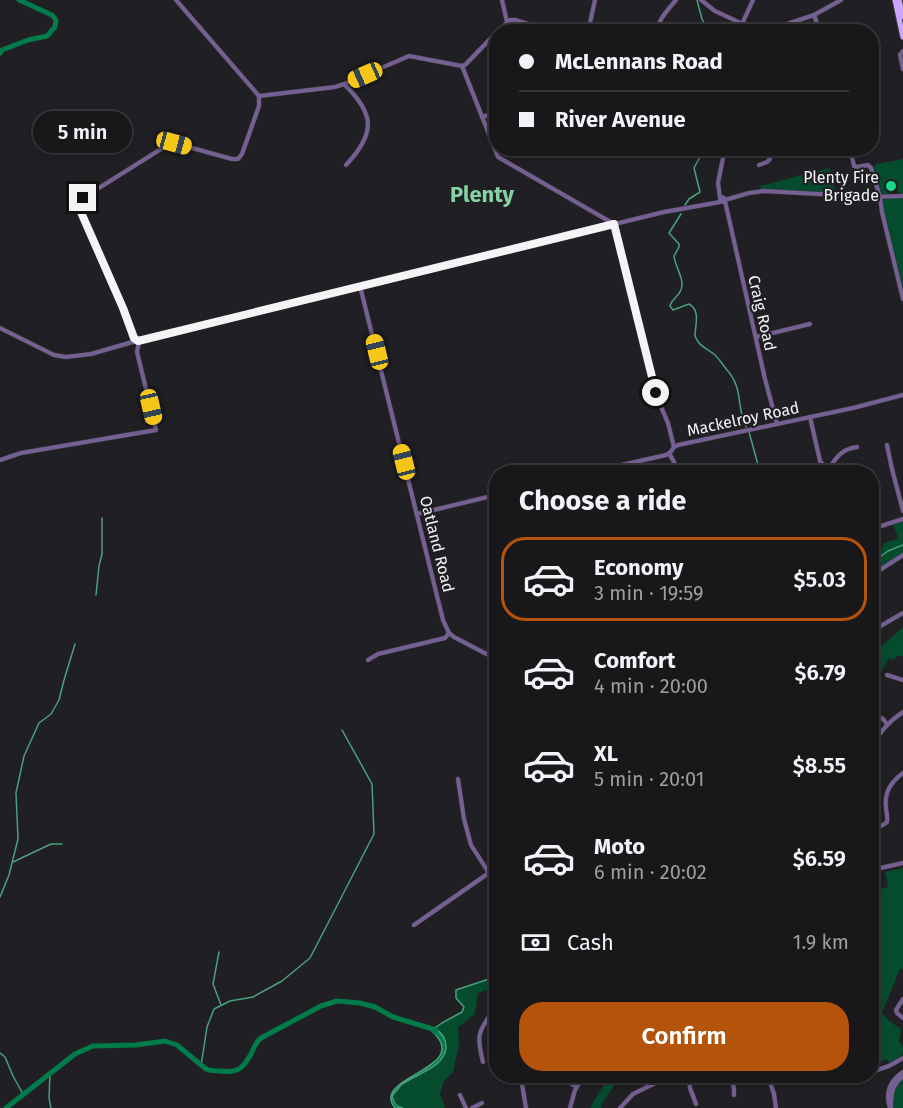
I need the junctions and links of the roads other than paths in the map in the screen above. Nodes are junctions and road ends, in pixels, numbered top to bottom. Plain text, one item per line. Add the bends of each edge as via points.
1 (176, 0) edge
2 (502, 0) edge
3 (595, 0) edge
4 (676, 0) edge
5 (701, 0) edge
6 (753, 0) edge
7 (841, 0) edge
8 (897, 0) edge
9 (814, 15) junction
10 (903, 16) edge
11 (507, 22) joint
12 (528, 24) edge
13 (590, 24) edge
14 (658, 24) edge
15 (742, 24) joint
16 (786, 24) edge
17 (817, 24) edge
18 (903, 37) edge
19 (489, 40) edge
20 (903, 51) edge
21 (462, 66) junction
22 (903, 69) edge
23 (344, 84) junction
24 (259, 96) junction
25 (489, 114) edge
26 (482, 117) junction
27 (489, 134) edge
28 (498, 156) edge
29 (724, 156) edge
30 (769, 156) edge
31 (853, 156) edge
32 (346, 165) dead end
33 (759, 165) dead end
34 (903, 196) edge
35 (880, 197) junction
36 (723, 200) junction
37 (614, 224) junction
38 (360, 286) junction
39 (903, 299) edge
40 (810, 324) dead end
41 (0, 328) edge
42 (756, 337) junction
43 (138, 341) junction
44 (903, 395) edge
45 (810, 417) junction
46 (777, 424) junction
47 (888, 443) dead end
48 (674, 447) junction
49 (858, 447) dead end
50 (669, 453) junction
51 (0, 460) edge
52 (620, 465) edge
53 (675, 465) edge
54 (822, 465) edge
55 (832, 465) edge
56 (489, 497) edge
57 (903, 511) edge
58 (417, 514) junction
59 (903, 519) edge
60 (879, 527) edge
61 (903, 555) edge
62 (879, 570) edge
63 (903, 614) edge
64 (879, 627) edge
65 (449, 633) junction
66 (489, 655) edge
67 (368, 660) dead end
68 (886, 675) dead end
69 (903, 680) edge
70 (903, 714) edge
71 (879, 717) edge
72 (887, 724) junction
73 (879, 734) edge
74 (903, 773) edge
75 (458, 778) dead end
76 (879, 826) edge
77 (903, 863) edge
78 (879, 868) edge
79 (489, 873) joint
80 (414, 925) dead end
81 (903, 999) edge
82 (903, 1018) edge
83 (488, 1019) edge
84 (903, 1058) edge
85 (483, 1062) dead end
86 (879, 1069) edge
87 (903, 1074) edge
88 (522, 1083) edge
89 (570, 1083) edge
90 (580, 1083) edge
91 (646, 1083) edge
92 (655, 1083) edge
93 (690, 1083) edge
94 (733, 1083) edge
95 (770, 1083) edge
96 (648, 1086) junction
97 (577, 1087) junction
98 (459, 1095) dead end
99 (734, 1095) dead end
100 (482, 1103) dead end
101 (696, 1104) dead end
102 (466, 1108) edge
103 (472, 1108) edge
104 (526, 1108) edge
105 (570, 1108) edge
106 (620, 1108) edge
107 (776, 1108) edge
108 (890, 1108) edge

1 - 24 street
2 - 11 street
3 - 13 street
4 - 14 street
5 - 15 street
6 - 15 street
7 - 9 street
8 - 10 main road
8 - 18 main road
9 - 16 street
9 - 17 street
11 - 12 street
19 - 21 street
20 - 22 street
21 - 23 street via 409,56
21 - 26 street
23 - 24 street
23 - 32 street via 362,104 368,121 358,153
24 - 43 street via 259,106 238,159 169,144 78,204
25 - 26 street
26 - 27 street
28 - 37 street
29 - 36 street, Craig Road via 718,186
30 - 33 street
31 - 35 street via 856,167 869,166
34 - 35 street
35 - 36 street via 764,192
35 - 39 street
36 - 37 street
36 - 42 street, Craig Road
37 - 38 street
37 - 48 street via 656,393
38 - 43 street
38 - 58 street, Oatland Road
40 - 42 street
41 - 43 street via 66,357
42 - 46 street, Craig Road
43 - 51 street via 137,352 156,430
44 - 45 street, Mackelroy Road
45 - 46 street, Mackelroy Road
45 - 54 street
46 - 48 street, Mackelroy Road
47 - 57 street
48 - 50 street, Mackelroy Road
49 - 55 street via 840,453
50 - 52 street, Mackelroy Road
50 - 53 street
56 - 58 street
58 - 65 street, Oatland Road
59 - 60 street
61 - 62 street
63 - 64 street
65 - 66 street
65 - 67 street via 445,638 378,654
68 - 69 street
70 - 72 street
71 - 72 street
72 - 73 street
74 - 76 street via 887,792 887,822
75 - 79 street via 471,845
77 - 78 street
79 - 80 street
81 - 82 street via 896,1010
83 - 85 street via 478,1043
84 - 86 street
87 - 108 street via 894,1087
88 - 104 street
89 - 97 street
90 - 97 street
91 - 96 street
92 - 96 street
93 - 101 street
94 - 99 street
95 - 107 street
96 - 106 street
97 - 105 street
98 - 102 street
100 - 103 street

